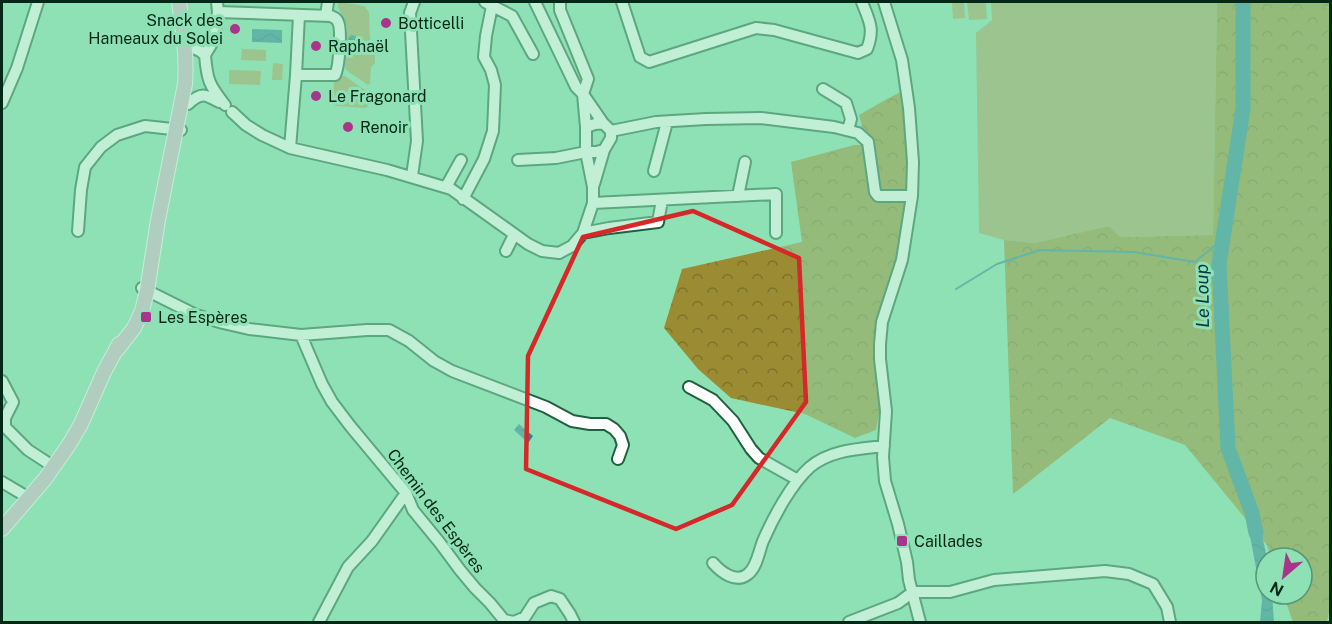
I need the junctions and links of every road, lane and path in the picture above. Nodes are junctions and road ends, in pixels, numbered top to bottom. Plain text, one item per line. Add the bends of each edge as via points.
1 (38, 2) edge
2 (179, 2) edge
3 (186, 2) edge
4 (328, 2) edge
5 (414, 2) edge
6 (535, 2) edge
7 (560, 2) edge
8 (622, 2) edge
9 (862, 2) edge
10 (884, 2) edge
11 (489, 4) edge
12 (218, 7) edge
13 (299, 15) junction
14 (326, 16) junction
15 (199, 52) junction
16 (533, 54) dead end
17 (296, 75) junction
18 (823, 89) dead end
19 (583, 94) junction
20 (2, 103) edge
21 (188, 104) junction
22 (232, 112) dead end
23 (667, 122) junction
24 (586, 127) junction
25 (607, 127) junction
26 (179, 130) junction
27 (848, 130) junction
28 (290, 148) junction
29 (604, 150) junction
30 (586, 152) junction
31 (461, 159) dead end
32 (518, 160) dead end
33 (745, 162) dead end
34 (654, 171) dead end
35 (412, 177) junction
36 (446, 187) junction
37 (593, 187) junction
38 (738, 196) junction
39 (912, 196) junction
40 (463, 199) junction
41 (662, 200) junction
42 (592, 203) junction
43 (78, 231) dead end
44 (776, 232) dead end
45 (583, 233) junction
46 (514, 235) junction
47 (506, 251) dead end
48 (145, 289) junction
49 (301, 335) junction
50 (2, 381) edge
51 (689, 387) dead end
52 (884, 446) junction
53 (618, 459) dead end
54 (54, 467) junction
55 (798, 480) junction
56 (2, 482) edge
57 (406, 493) junction
58 (29, 498) junction
59 (5, 524) edge
60 (712, 564) dead end
61 (920, 592) junction
62 (319, 622) edge
63 (574, 622) edge
64 (849, 622) edge
65 (920, 622) edge
66 (1170, 622) edge

1 - 20 street
2 - 26 main road via 187,68
3 - 15 main road
4 - 14 street
5 - 35 street via 410,13 417,141
6 - 19 street
7 - 19 street via 588,80
8 - 9 street via 640,57 649,62 756,28 858,53 867,49 872,38
10 - 39 street via 902,60 908,99
11 - 16 street via 513,16
11 - 40 street via 484,57 495,85 493,131 484,159
12 - 13 street
12 - 15 street via 213,42
13 - 14 street
13 - 17 street
14 - 17 street via 335,18 339,26 337,73
15 - 21 main road
15 - 21 street via 211,87 225,105 207,95 197,96
17 - 28 street
18 - 27 street via 846,103 851,119
19 - 24 street
19 - 25 street
21 - 26 main road
22 - 28 street via 246,125
23 - 25 street
23 - 27 street via 761,118
23 - 34 street
24 - 25 street
24 - 30 street
25 - 29 street via 611,138
26 - 43 street via 145,126 117,135 101,147 85,167
26 - 48 main road
27 - 39 street via 868,142 878,196
28 - 35 street
29 - 30 street
29 - 37 street
30 - 32 street
30 - 37 street
31 - 36 street
33 - 38 street
35 - 36 street
36 - 40 street
37 - 42 street
38 - 41 street
38 - 44 street via 776,194
39 - 52 street via 902,260 882,322
40 - 46 street
41 - 42 street
41 - 45 street via 658,222
42 - 45 street
45 - 46 street via 560,253 543,250
46 - 47 street
48 - 49 street via 196,315 223,323
48 - 54 main road via 81,424
49 - 53 street via 389,330 452,371 572,421 606,424 620,436 623,445
49 - 57 street, Chemin des Espères via 332,402
50 - 54 street via 13,402 5,427 28,450
51 - 55 street via 713,399 759,458
52 - 55 street via 838,452 811,466
52 - 61 street via 885,481 909,580
54 - 58 main road
55 - 60 street via 776,514 747,576 734,577
56 - 58 street
57 - 62 street via 348,567
57 - 63 street, Chemin des Espères via 413,510 504,620 514,622 525,617 534,603 551,596 560,599
58 - 59 main road
61 - 64 street
61 - 65 street
61 - 66 street via 950,592 994,580 1105,571 1130,574 1153,584 1167,607

